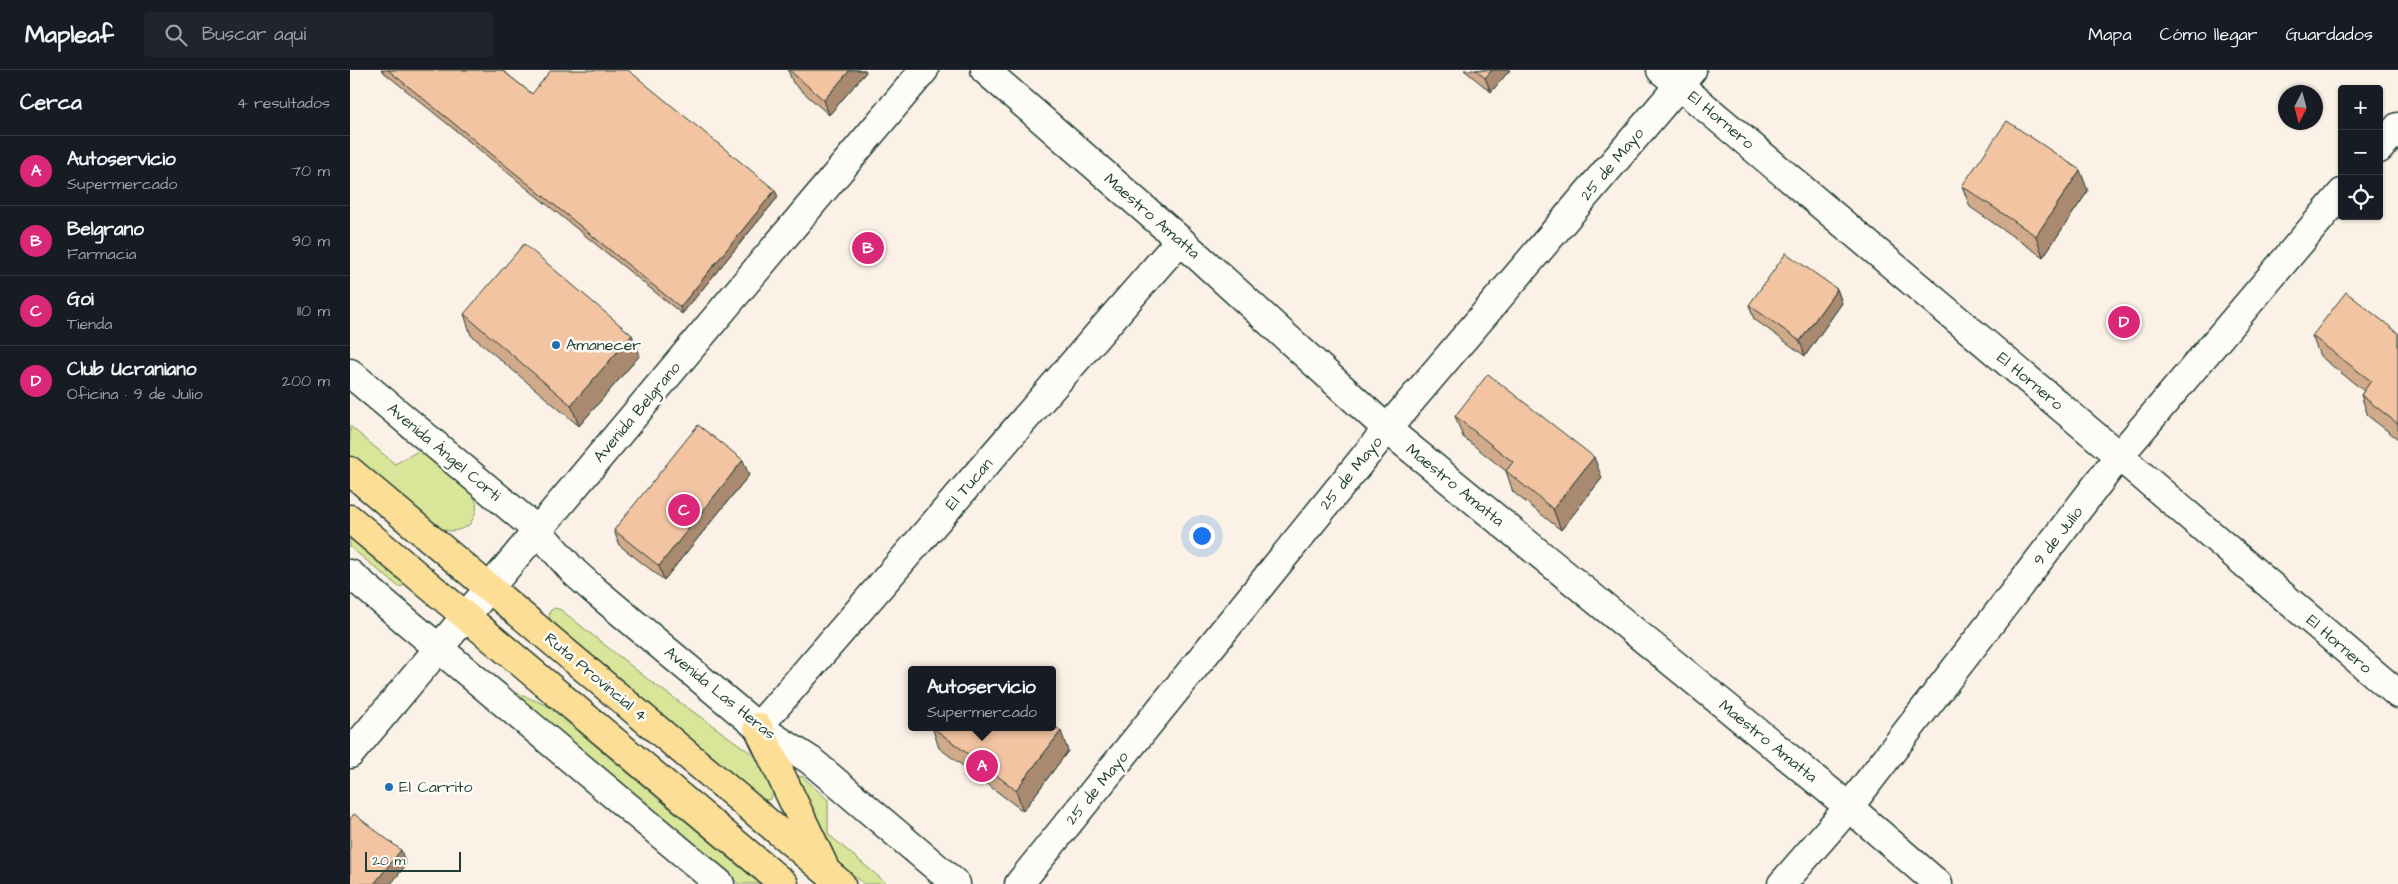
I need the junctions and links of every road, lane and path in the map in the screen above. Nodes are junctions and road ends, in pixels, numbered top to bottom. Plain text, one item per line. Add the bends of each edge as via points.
1 (924, 70) edge
2 (985, 70) edge
3 (1677, 75) edge
4 (2398, 127) edge
5 (2383, 144) edge
6 (2338, 198) edge
7 (1180, 240) junction
8 (350, 373) edge
9 (1387, 429) junction
10 (2119, 456) junction
11 (350, 471) edge
12 (350, 519) edge
13 (538, 531) junction
14 (350, 574) edge
15 (489, 588) junction
16 (466, 616) junction
17 (440, 648) junction
18 (2398, 694) edge
19 (758, 727) junction
20 (350, 754) edge
21 (1848, 807) junction
22 (834, 878) edge
23 (720, 884) edge
24 (784, 884) edge
25 (956, 884) edge
26 (1019, 884) edge
27 (1782, 884) edge
28 (1938, 884) edge

1 - 13 street, Avenida Belgrano
2 - 7 street, Maestro Amatta
3 - 9 street, 25 de Mayo
3 - 10 street, El Hornero
4 - 5 street
6 - 10 street, 9 de Julio
7 - 9 street, Maestro Amatta
7 - 19 street, El Tucan
8 - 13 street, Avenida Ángel Corti
9 - 21 street, Maestro Amatta
9 - 26 street, 25 de Mayo
10 - 18 street, El Hornero
10 - 21 street, 9 de Julio
11 - 15 main road, Ruta Provincial 4
12 - 16 main road
13 - 15 street, Avenida Belgrano
13 - 19 street, Avenida Las Heras via 580,578
14 - 17 street
15 - 16 street, Avenida Belgrano
15 - 22 main road, Ruta Provincial 4
16 - 17 street, Avenida Belgrano
16 - 24 main road
17 - 20 street, Avenida Belgrano
17 - 23 street
19 - 22 main road
19 - 25 street, Avenida Las Heras via 810,760
21 - 27 street, 9 de Julio
21 - 28 street, Maestro Amatta

